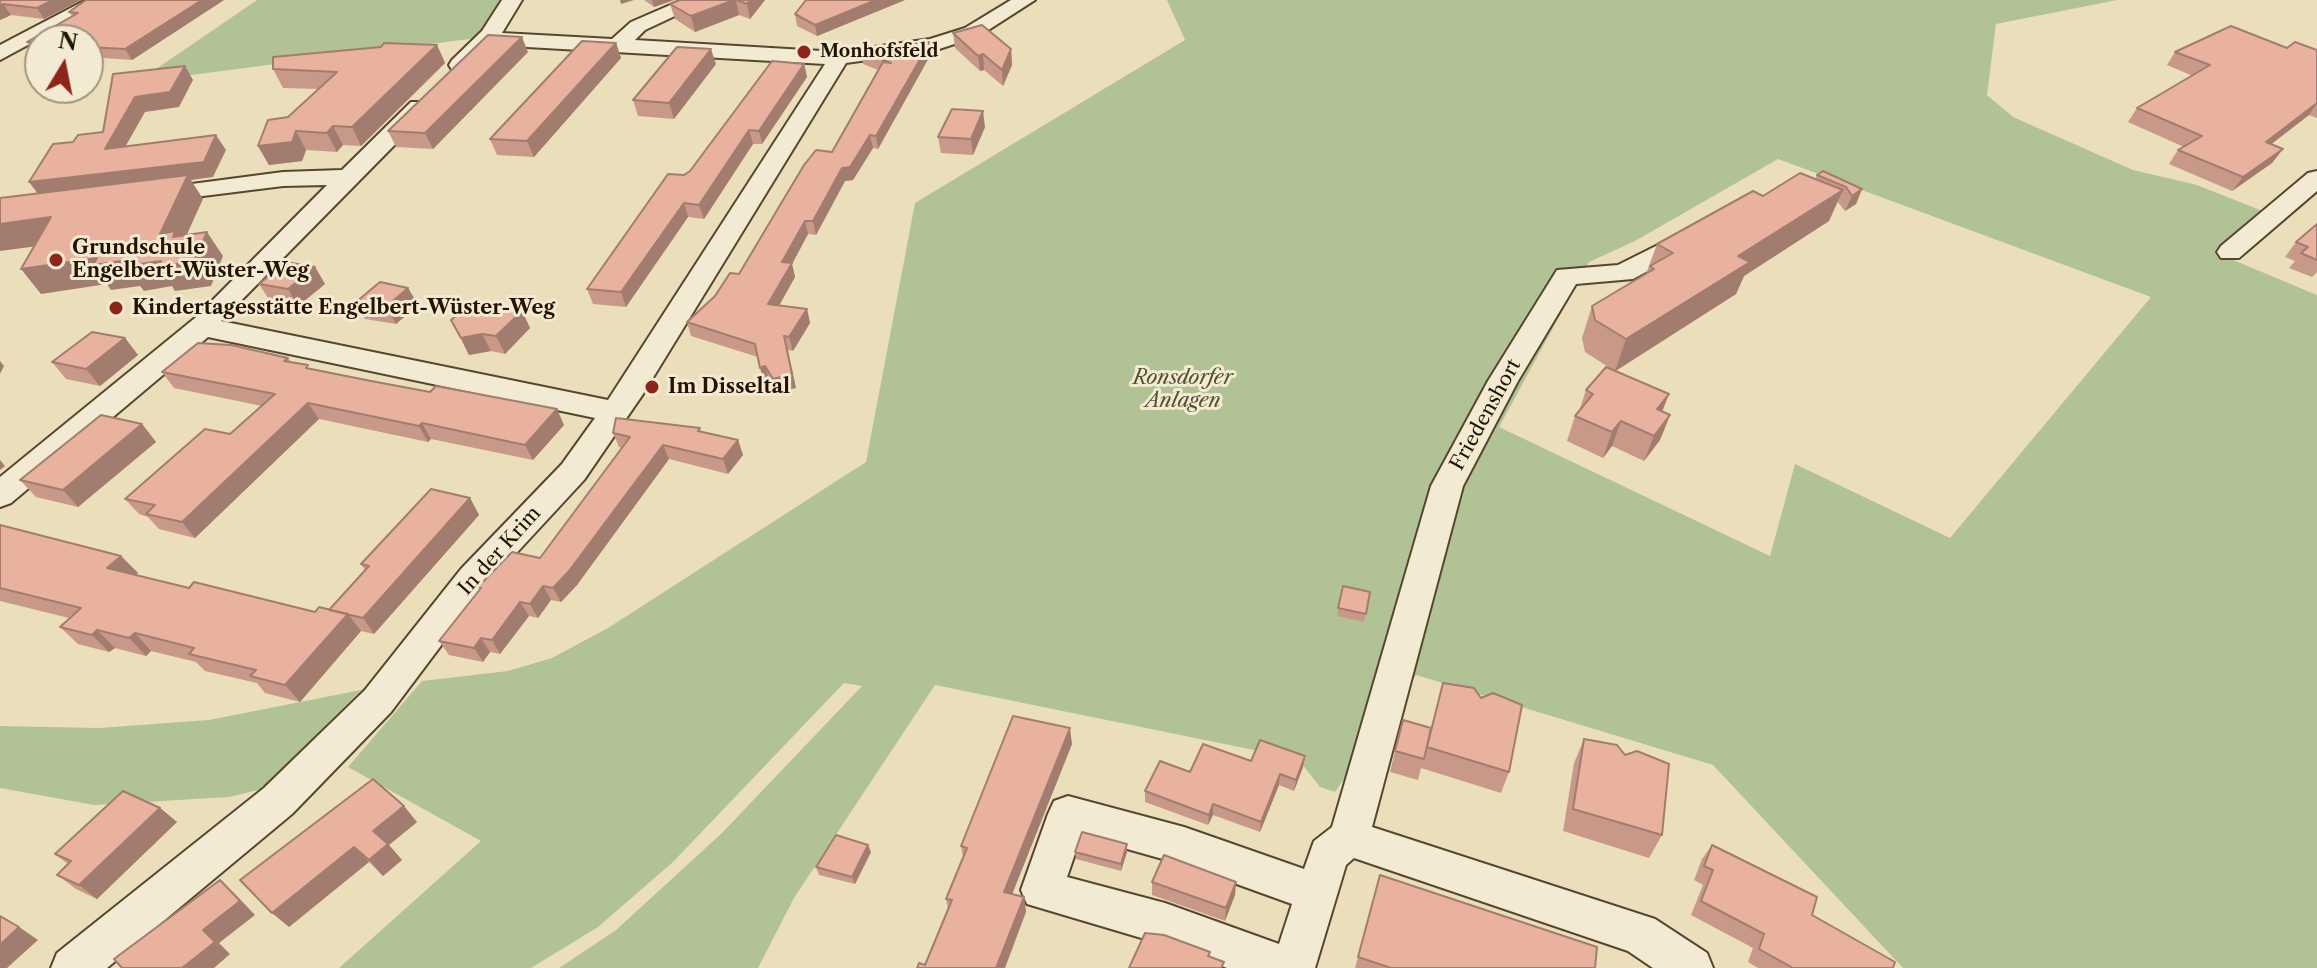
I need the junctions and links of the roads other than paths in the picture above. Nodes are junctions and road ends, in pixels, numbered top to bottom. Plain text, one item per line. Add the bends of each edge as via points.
1 (512, 0) edge
2 (699, 0) edge
3 (1025, 0) edge
4 (84, 7) edge
5 (487, 38) junction
6 (616, 46) junction
7 (4, 48) edge
8 (839, 58) junction
9 (355, 169) junction
10 (2317, 178) edge
11 (125, 198) edge
12 (1716, 222) edge
13 (2230, 252) dead end
14 (205, 324) junction
15 (616, 412) junction
16 (0, 495) edge
17 (1349, 838) junction
18 (1317, 893) junction
19 (73, 968) edge
20 (1284, 968) edge
21 (1293, 968) edge
22 (1691, 968) edge

1 - 5 street
2 - 6 street via 638,26
3 - 8 street via 972,32 933,45
4 - 7 street
5 - 6 street
5 - 9 street
6 - 8 street
8 - 15 street, In der Krim
9 - 11 street
9 - 14 street
10 - 13 street
12 - 17 street, Friedenshort via 1624,273 1567,276 1503,381 1447,486
14 - 15 street
14 - 16 street
15 - 19 street, In der Krim via 573,472 473,578 378,701 278,801
17 - 18 street, Friedenshort via 1329,854
17 - 22 street via 1640,934
18 - 20 street via 1184,846 1068,814 1042,890 1165,924
18 - 21 street, Friedenshort

